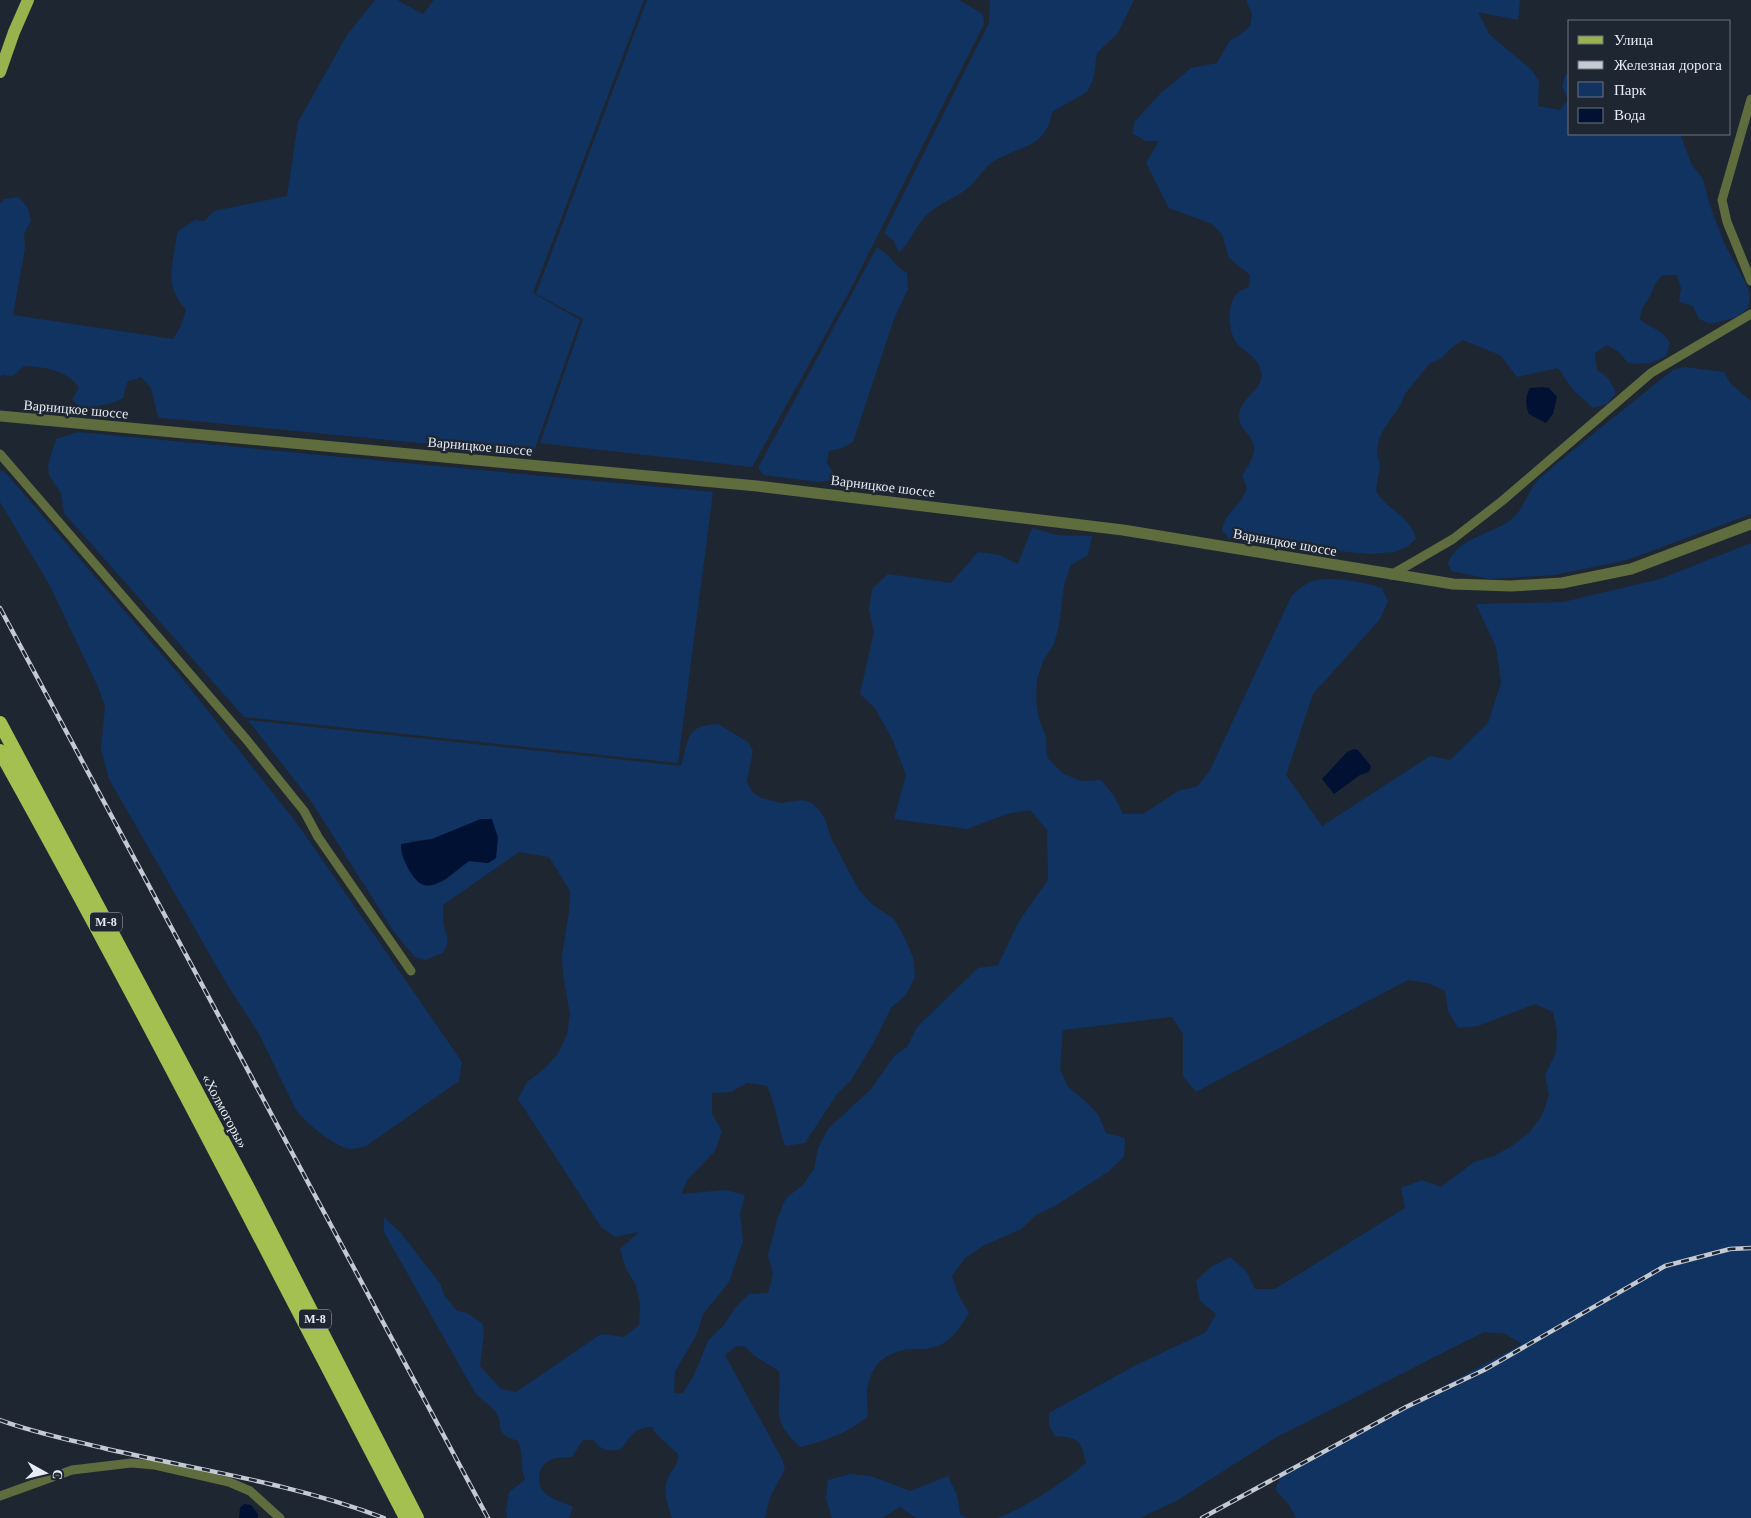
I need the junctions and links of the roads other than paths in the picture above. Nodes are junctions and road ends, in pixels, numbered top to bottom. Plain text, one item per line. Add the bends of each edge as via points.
1 (28, 0) edge
2 (0, 72) edge
3 (1751, 99) edge
4 (1751, 281) edge
5 (1751, 314) edge
6 (0, 416) edge
7 (0, 454) edge
8 (1751, 524) edge
9 (1391, 575) junction
10 (0, 723) edge
11 (0, 751) edge
12 (411, 971) dead end
13 (0, 1496) edge
14 (280, 1518) edge
15 (406, 1518) edge
16 (416, 1518) edge

1 - 2 main road
3 - 4 street via 1722,200
5 - 9 street via 1651,373 1467,528
6 - 9 street, Варницкое шоссе via 757,486 1123,530
7 - 12 street via 141,614 304,811 318,838
8 - 9 street, Варницкое шоссе via 1631,569 1562,583 1511,586 1454,584
10 - 16 highway, «Холмогоры» / М-8 via 247,1186
11 - 15 highway, «Холмогоры» / М-8 via 196,1113
13 - 14 street via 72,1470 131,1463 155,1465 229,1482 250,1491

